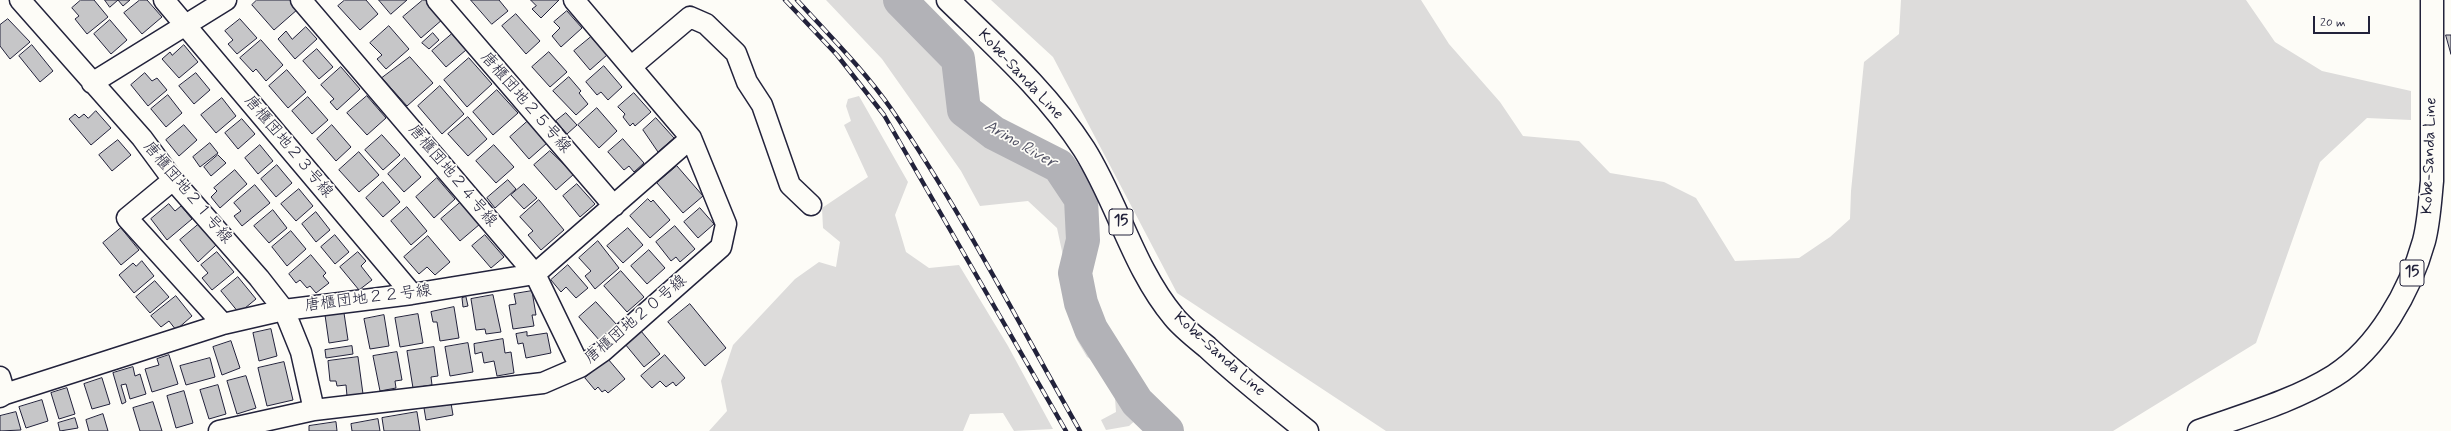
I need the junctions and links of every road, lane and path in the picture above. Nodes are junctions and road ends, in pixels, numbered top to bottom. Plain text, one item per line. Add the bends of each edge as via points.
1 (20, 0) edge
2 (164, 0) edge
3 (226, 0) edge
4 (301, 0) edge
5 (437, 0) edge
6 (574, 0) edge
7 (948, 0) edge
8 (2432, 0) edge
9 (186, 26) junction
10 (632, 66) junction
11 (92, 83) junction
12 (691, 138) junction
13 (173, 180) junction
14 (811, 205) dead end
15 (614, 206) junction
16 (535, 274) junction
17 (412, 294) junction
18 (284, 310) junction
19 (223, 324) junction
20 (580, 367) junction
21 (2, 390) edge
22 (314, 410) junction
23 (2205, 430) edge
24 (219, 431) edge
25 (1307, 431) edge

1 - 11 street, 唐櫃団地２１号線
2 - 9 street, 唐櫃団地２３号線
3 - 9 street
4 - 16 street, 唐櫃団地２４号線
5 - 15 street, 唐櫃団地２５号線
6 - 10 street, 唐櫃団地２０号線
7 - 25 main road, Kobe-Sanda Line / 15 via 1056,109 1084,150 1107,191 1151,284 1174,318
8 - 23 main road, Kobe-Sanda Line / 15 via 2430,204 2424,241 2405,288 2371,342 2354,361 2334,376 2298,394
9 - 11 street
9 - 17 street, 唐櫃団地２３号線
10 - 12 street, 唐櫃団地２０号線
10 - 14 street via 690,17 706,24 736,53 747,82 762,105 790,185
11 - 13 street, 唐櫃団地２１号線 via 142,138
12 - 15 street
12 - 20 street, 唐櫃団地２０号線 via 726,224 722,247
13 - 18 street, 唐櫃団地２１号線
13 - 19 street via 127,218
15 - 16 street
16 - 17 street, 唐櫃団地２２号線
16 - 20 street, 唐櫃団地２４号線
17 - 18 street, 唐櫃団地２２号線
18 - 19 street, 唐櫃団地２２号線
18 - 22 street, 唐櫃団地２１号線 via 301,352
19 - 21 street, 唐櫃団地２２号線
20 - 22 street, 唐櫃団地２０号線 via 543,383
22 - 24 street, 唐櫃団地２０号線

